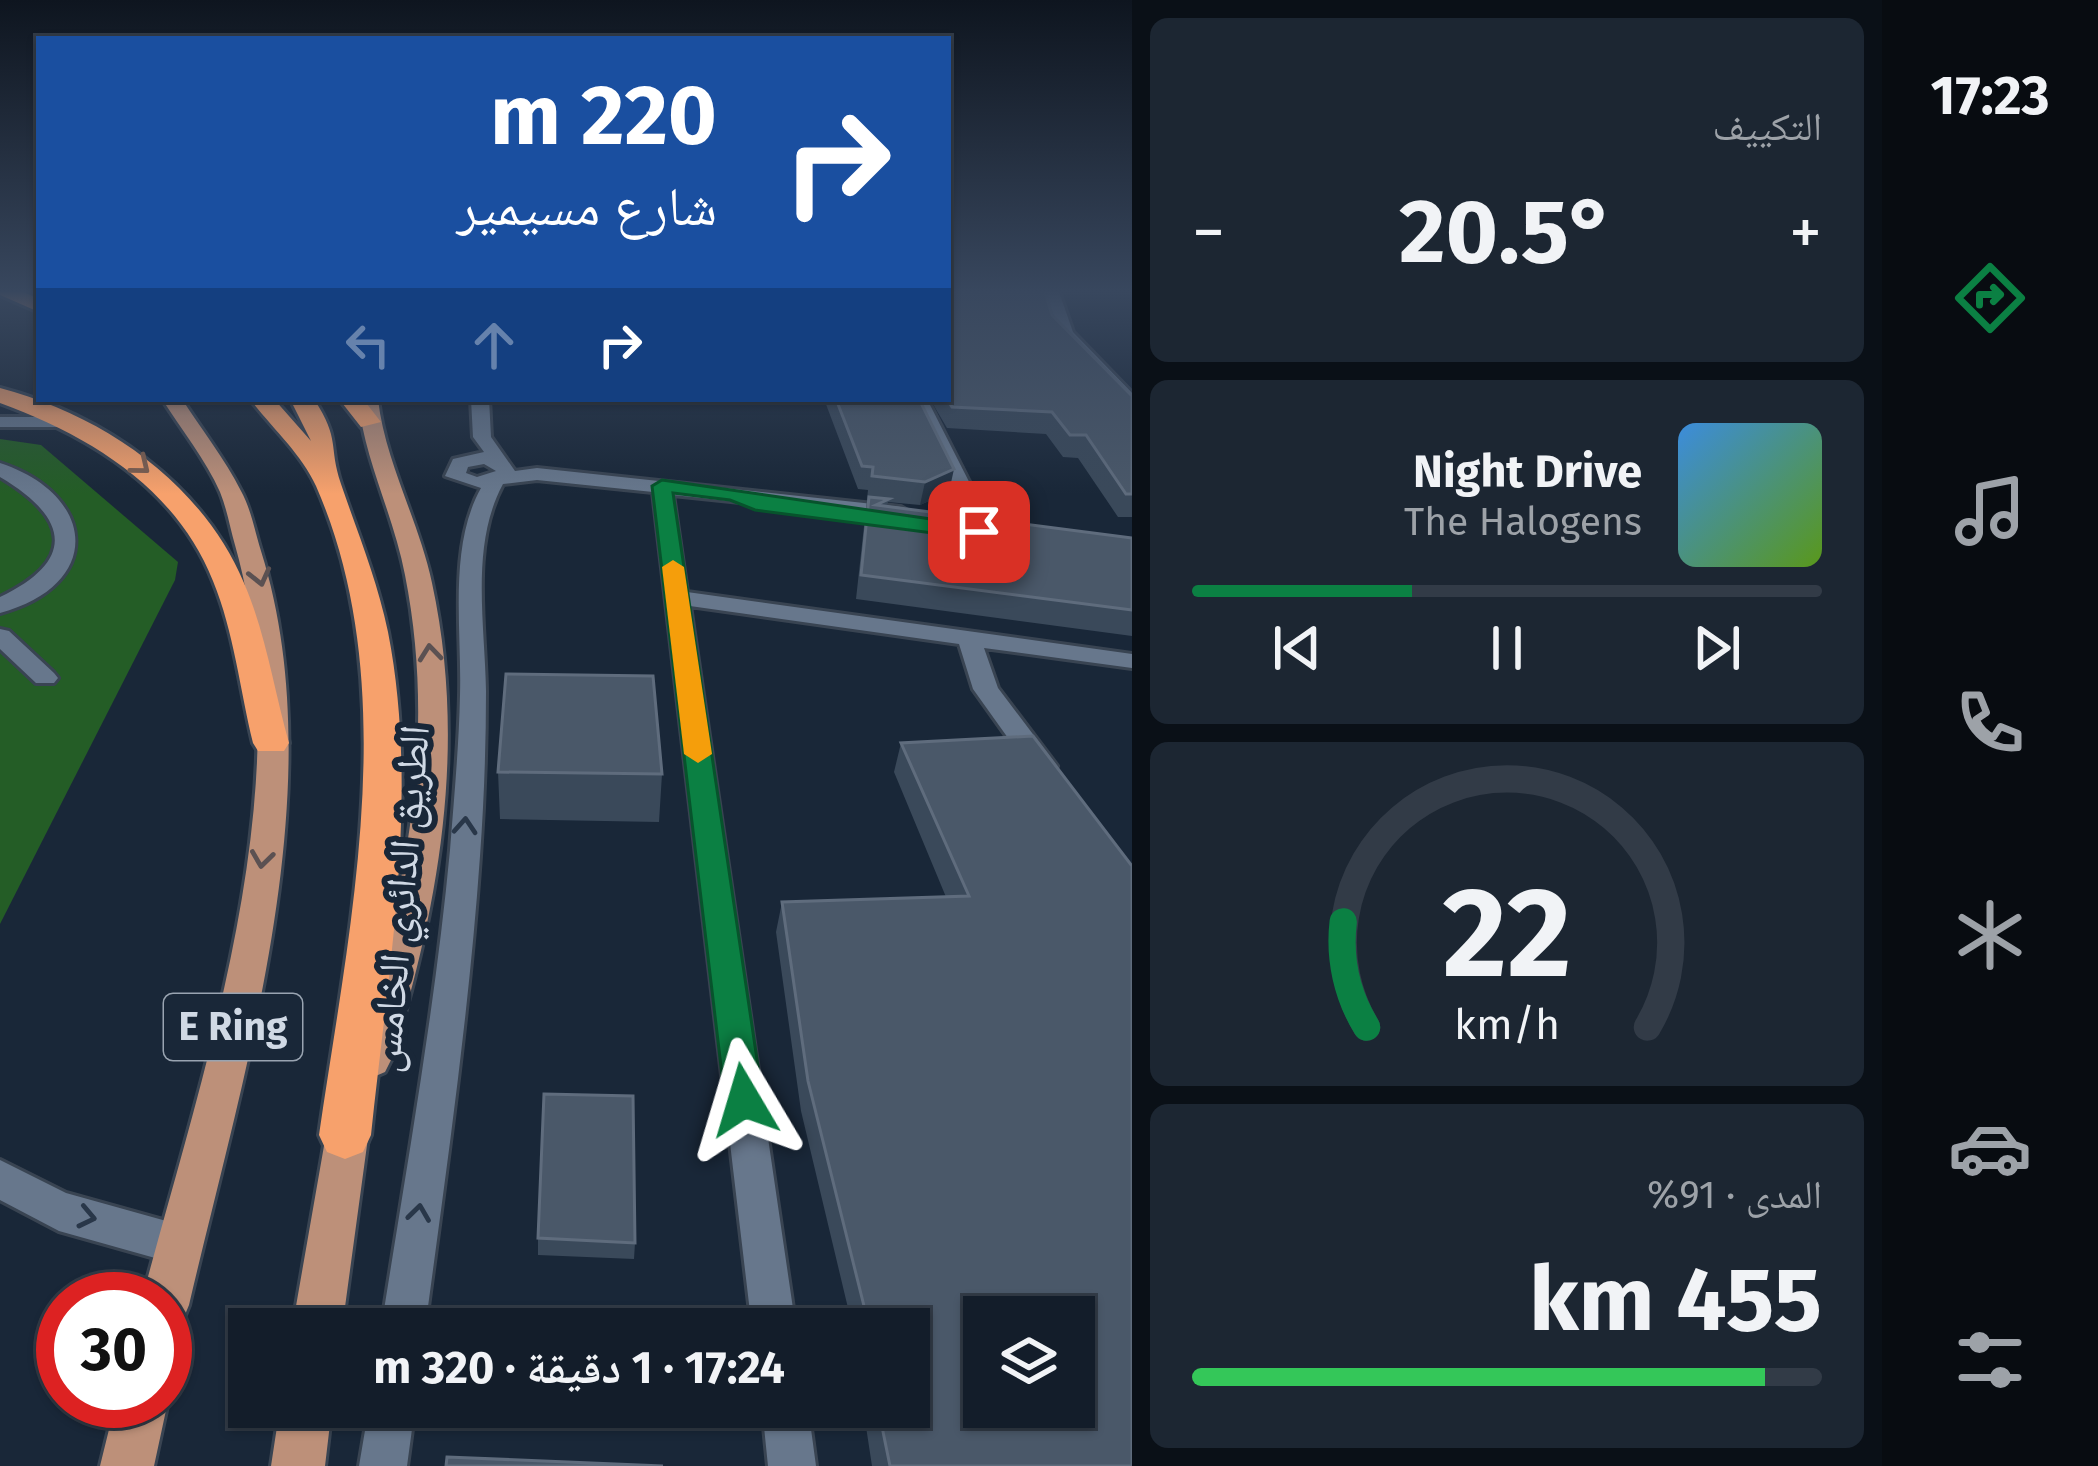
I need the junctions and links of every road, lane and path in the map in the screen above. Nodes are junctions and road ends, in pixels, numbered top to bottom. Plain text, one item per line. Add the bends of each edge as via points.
1 (1089, 357) edge
2 (0, 395) edge
3 (174, 402) edge
4 (264, 402) edge
5 (304, 402) edge
6 (480, 402) edge
7 (919, 402) edge
8 (1132, 403) edge
9 (363, 407) edge
10 (0, 422) edge
11 (69, 422) junction
12 (482, 437) junction
13 (0, 469) edge
14 (501, 472) junction
15 (326, 480) junction
16 (662, 486) junction
17 (734, 494) junction
18 (912, 524) edge
19 (677, 597) junction
20 (0, 606) edge
21 (0, 636) edge
22 (969, 638) junction
23 (1132, 661) edge
24 (45, 678) dead end
25 (271, 742) junction
26 (1066, 796) edge
27 (345, 1136) junction
28 (0, 1179) edge
29 (179, 1244) junction
30 (173, 1272) edge
31 (320, 1308) edge
32 (406, 1308) edge
33 (771, 1308) edge
34 (136, 1428) edge
35 (303, 1428) edge
36 (389, 1428) edge
37 (787, 1428) edge
38 (127, 1466) edge
39 (298, 1466) edge
40 (383, 1466) edge
41 (792, 1466) edge

1 - 8 street
2 - 11 highway
3 -> 25 main road, E Ring via 212,452 249,536 271,636
4 - 15 highway
5 - 15 highway via 323,432
6 - 12 street
7 - 17 street via 972,525
27 -> 9 main road via 398,982 422,874 435,748 426,620 402,513
10 - 11 street
11 -> 25 highway via 160,481 219,561
12 - 14 street
12 - 14 street via 455,476 477,483
13 - 20 street via 40,489 70,539 53,578
14 - 16 street
32 -> 14 street, الطريق الدائري الخامس via 454,970 478,522
15 - 27 highway via 361,580 379,717 373,881
16 - 17 street
16 - 19 street
17 - 18 street via 755,504
19 - 22 street
19 - 33 street
21 - 24 street
22 - 23 street
22 - 26 street via 986,689
25 -> 29 main road, E Ring via 243,982
27 - 31 main road
28 -> 29 street via 59,1211
29 - 30 main road, E Ring
34 - 38 main road
35 - 39 main road
36 - 40 street
37 - 41 street

